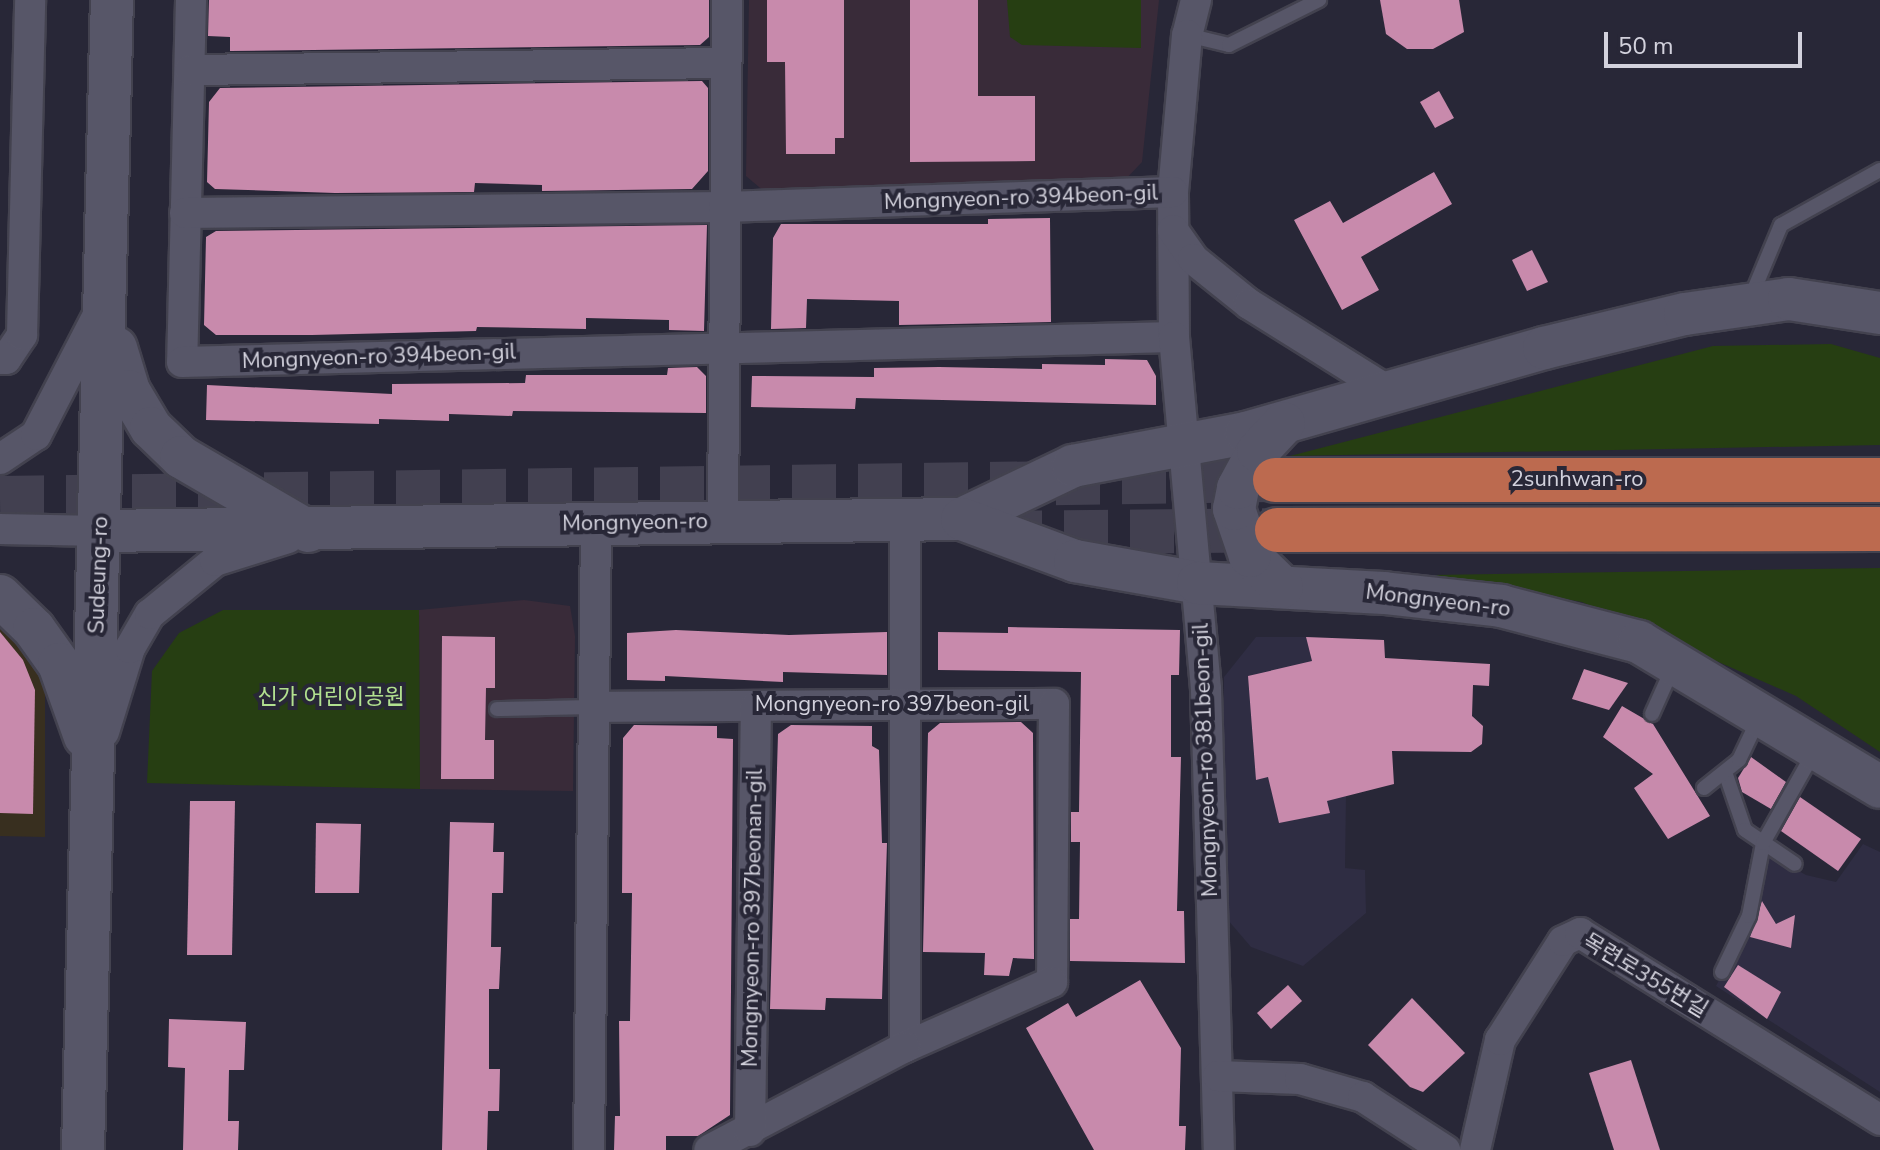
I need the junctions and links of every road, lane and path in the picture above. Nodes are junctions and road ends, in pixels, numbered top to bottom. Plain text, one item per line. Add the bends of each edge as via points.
1 (30, 0) edge
2 (112, 0) edge
3 (191, 0) edge
4 (727, 0) edge
5 (1196, 0) edge
6 (1319, 0) edge
7 (1187, 35) junction
8 (726, 63) junction
9 (190, 70) junction
10 (14, 71) edge
11 (1880, 170) edge
12 (1173, 192) junction
13 (724, 207) junction
14 (185, 213) junction
15 (13, 214) edge
16 (1173, 230) junction
17 (108, 295) junction
18 (1748, 305) junction
19 (1880, 313) edge
20 (1174, 337) junction
21 (726, 347) junction
22 (3, 359) edge
23 (1393, 394) junction
24 (1284, 423) junction
25 (1184, 443) junction
26 (0, 459) edge
27 (1275, 480) tunnel mouth
28 (1880, 480) edge
29 (905, 519) junction
30 (962, 519) junction
31 (723, 521) junction
32 (596, 524) junction
33 (0, 529) edge
34 (1880, 529) edge
35 (1277, 530) tunnel mouth
36 (101, 531) junction
37 (309, 532) junction
38 (1198, 583) junction
39 (1282, 587) junction
40 (0, 596) edge
41 (1674, 663) junction
42 (907, 703) junction
43 (756, 706) junction
44 (596, 707) junction
45 (497, 709) dead end
46 (1652, 714) dead end
47 (1760, 715) junction
48 (1816, 749) junction
49 (95, 765) junction
50 (1725, 772) junction
51 (1880, 787) edge
52 (1704, 788) dead end
53 (1763, 843) junction
54 (1795, 864) dead end
55 (1722, 972) dead end
56 (905, 1047) junction
57 (1218, 1076) junction
58 (1880, 1120) edge
59 (750, 1131) junction
60 (83, 1150) edge
61 (589, 1150) edge
62 (709, 1150) edge
63 (1219, 1150) edge
64 (1445, 1150) edge
65 (1475, 1150) edge

1 - 10 street
2 - 17 main road, Sudeung-ro
3 - 9 street, Mongnyeon-ro 394beon-gil
4 - 8 street
5 - 7 street, Mongnyeon-ro 381beon-gil
6 - 7 lane via 1229,45
7 - 12 street, Mongnyeon-ro 381beon-gil
8 - 9 street
8 - 13 street
9 - 14 street, Mongnyeon-ro 394beon-gil
10 - 15 street
11 - 18 lane via 1781,225
12 - 13 street, Mongnyeon-ro 394beon-gil
12 - 16 street, Mongnyeon-ro 381beon-gil
13 - 14 street, Mongnyeon-ro 394beon-gil
13 - 21 street
14 - 21 street, Mongnyeon-ro 394beon-gil via 182,362
15 - 22 street via 22,335
16 - 20 street, Mongnyeon-ro 381beon-gil
16 - 23 street via 1193,259 1249,304
17 - 26 street via 36,435
17 - 36 main road, Sudeung-ro
17 - 37 main road via 119,368 151,428 181,457
18 - 19 main road, Mongnyeon-ro via 1789,299
18 - 23 main road, Mongnyeon-ro via 1685,314 1544,348
20 - 21 street, Mongnyeon-ro 394beon-gil
20 - 25 street, Mongnyeon-ro 381beon-gil
21 - 31 street
23 - 24 main road, Mongnyeon-ro
24 - 25 main road, Mongnyeon-ro
24 - 39 main road via 1258,451 1238,488 1234,509 1250,556
25 - 30 main road, Mongnyeon-ro via 1073,466
25 - 38 street, Mongnyeon-ro 381beon-gil
27 - 28 highway, 2sunhwan-ro
29 - 30 main road, Mongnyeon-ro
29 - 31 main road, Mongnyeon-ro
29 - 42 street
30 - 38 main road, Mongnyeon-ro via 1075,561
31 - 32 main road, Mongnyeon-ro
32 - 37 main road, Mongnyeon-ro
32 - 44 street
33 - 36 street
34 - 35 highway
36 - 37 main road, Mongnyeon-ro
36 - 49 main road, Sudeung-ro
37 - 49 street, Mongnyeon-ro via 215,561 150,614 130,648
38 - 39 main road, Mongnyeon-ro
38 - 57 street, Mongnyeon-ro 381beon-gil
39 - 41 main road, Mongnyeon-ro via 1501,606 1639,642
40 - 49 main road via 34,629 59,664
41 - 46 lane
41 - 47 main road, Mongnyeon-ro
42 - 43 street, Mongnyeon-ro 397beon-gil
42 - 56 street
42 - 56 street, Mongnyeon-ro 397beon-gil via 1054,704 1052,982
43 - 44 street, Mongnyeon-ro 397beon-gil
43 - 59 street, Mongnyeon-ro 397beonan-gil
44 - 45 lane
44 - 61 street
47 - 48 main road, Mongnyeon-ro
47 - 50 lane via 1739,760
48 - 51 main road, Mongnyeon-ro
48 - 53 lane
49 - 60 main road, Sudeung-ro
50 - 52 lane
50 - 53 lane via 1745,830
53 - 54 lane
53 - 55 lane via 1749,916
56 - 59 street
57 - 63 street, Mongnyeon-ro 381beon-gil
57 - 64 street via 1300,1079 1363,1097
58 - 65 street, 목련로355번길 via 1580,933 1563,941 1500,1040
59 - 62 street

